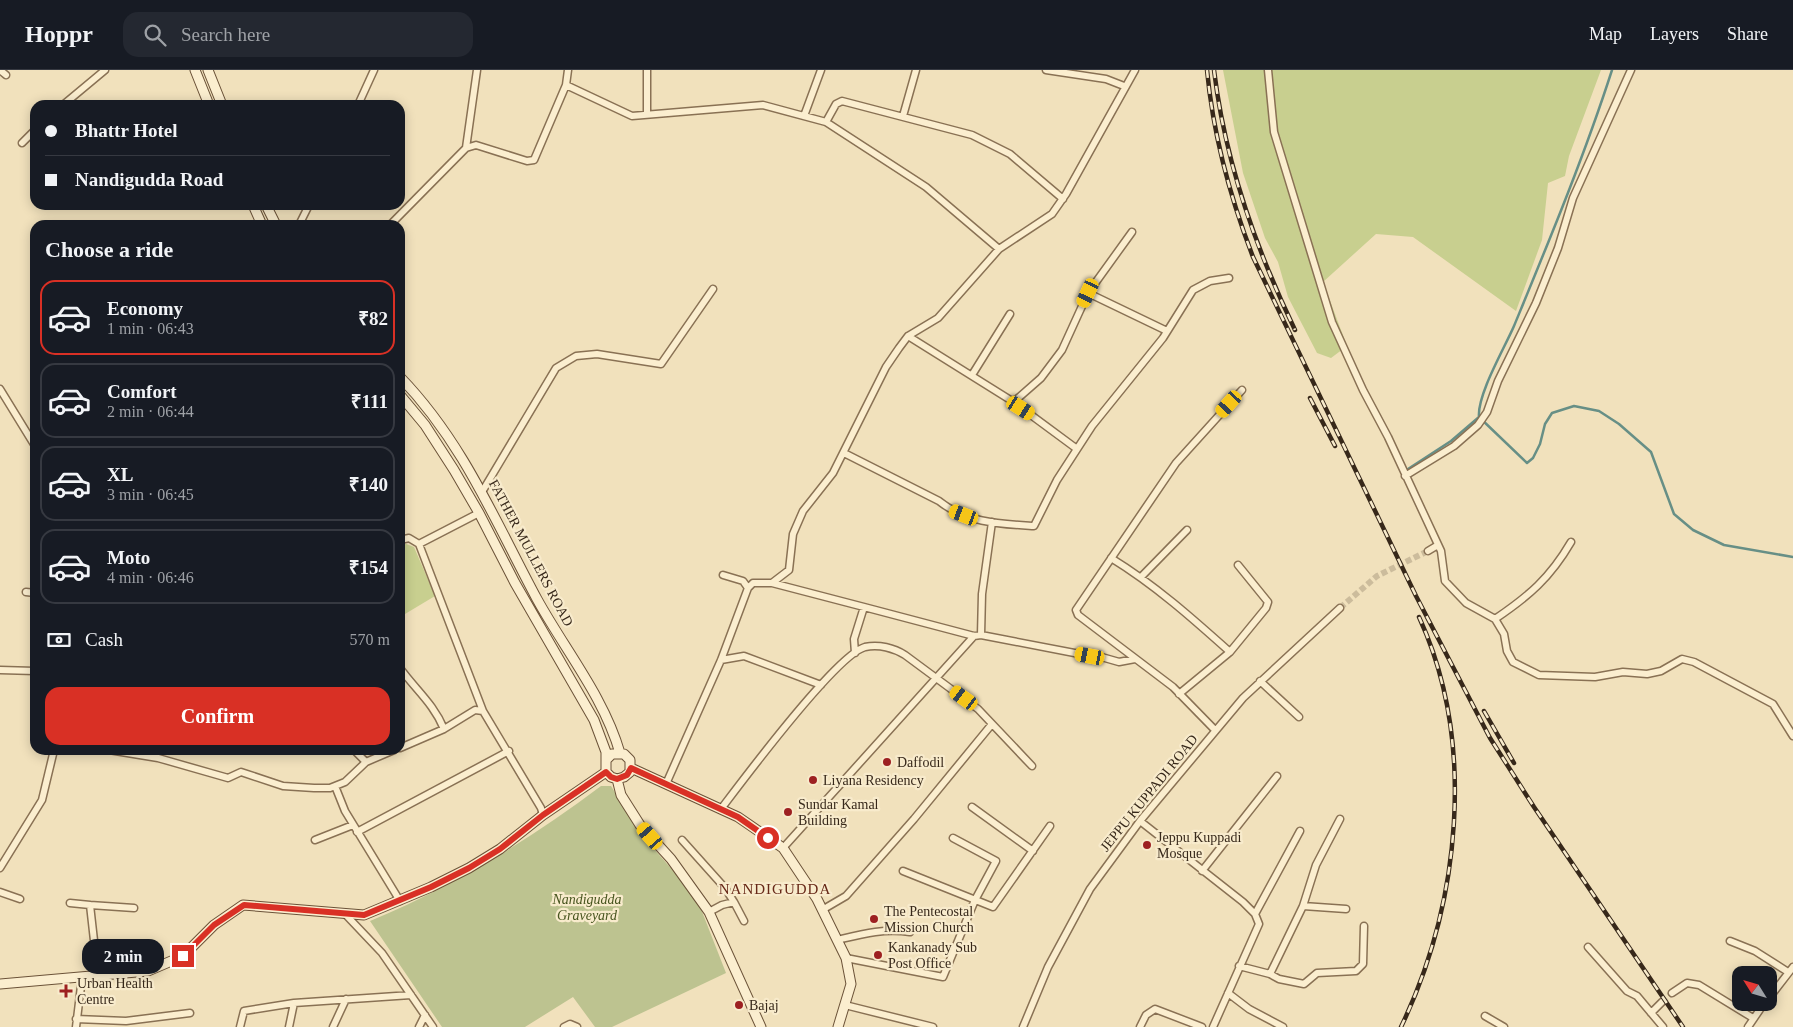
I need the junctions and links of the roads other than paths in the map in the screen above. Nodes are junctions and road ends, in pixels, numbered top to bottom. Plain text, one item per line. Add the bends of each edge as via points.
1 (0, 70) edge
2 (105, 70) edge
3 (195, 70) edge
4 (208, 70) edge
5 (374, 70) edge
6 (477, 70) edge
7 (568, 70) edge
8 (647, 70) edge
9 (821, 70) edge
10 (916, 70) edge
11 (1046, 70) edge
12 (1135, 70) edge
13 (1268, 70) edge
14 (1631, 70) edge
15 (6, 76) dead end
16 (566, 84) junction
17 (1124, 86) junction
18 (69, 100) edge
19 (206, 100) edge
20 (220, 100) edge
21 (360, 100) edge
22 (648, 114) junction
23 (804, 116) junction
24 (903, 116) junction
25 (826, 122) junction
26 (30, 135) edge
27 (22, 143) dead end
28 (466, 148) junction
29 (1063, 199) junction
30 (405, 210) edge
31 (405, 210) edge
32 (395, 220) edge
33 (1132, 232) dead end
34 (999, 249) junction
35 (1229, 278) dead end
36 (713, 289) dead end
37 (1088, 293) junction
38 (1010, 314) dead end
39 (1167, 332) junction
40 (908, 336) junction
41 (972, 375) junction
42 (405, 383) edge
43 (0, 388) edge
44 (1242, 390) dead end
45 (405, 401) edge
46 (1012, 401) junction
47 (30, 438) edge
48 (1077, 449) junction
49 (844, 453) junction
50 (1405, 476) junction
51 (482, 492) junction
52 (479, 513) junction
53 (992, 522) junction
54 (1188, 530) dead end
55 (405, 539) edge
56 (1571, 542) dead end
57 (419, 544) junction
58 (1438, 546) junction
59 (1428, 551) tunnel mouth
60 (1111, 558) junction
61 (1238, 565) dead end
62 (723, 575) dead end
63 (1141, 577) junction
64 (772, 583) junction
65 (748, 588) junction
66 (26, 592) dead end
67 (30, 592) edge
68 (864, 607) junction
69 (1340, 608) tunnel mouth
70 (1495, 619) junction
71 (977, 635) junction
72 (1230, 652) junction
73 (855, 653) junction
74 (1135, 659) junction
75 (721, 660) junction
76 (0, 670) edge
77 (30, 671) edge
78 (405, 674) edge
79 (935, 677) junction
80 (1260, 681) junction
81 (822, 685) junction
82 (1179, 694) junction
83 (483, 711) junction
84 (1299, 717) dead end
85 (992, 724) junction
86 (444, 729) junction
87 (1215, 730) junction
88 (1793, 736) edge
89 (405, 746) edge
90 (509, 751) junction
91 (620, 753) junction
92 (53, 755) edge
93 (140, 755) edge
94 (359, 755) edge
95 (382, 755) edge
96 (606, 760) junction
97 (366, 762) junction
98 (1032, 766) dead end
99 (631, 768) junction
100 (606, 772) junction
101 (1277, 776) dead end
102 (617, 779) junction
103 (666, 784) junction
104 (335, 786) junction
105 (972, 807) dead end
106 (721, 809) junction
107 (543, 815) junction
108 (1340, 819) dead end
109 (1140, 821) junction
110 (353, 825) junction
111 (1050, 826) dead end
112 (1300, 831) dead end
113 (358, 832) junction
114 (953, 838) dead end
115 (315, 840) dead end
116 (682, 840) dead end
117 (783, 848) junction
118 (1033, 851) junction
119 (0, 868) edge
120 (903, 871) dead end
121 (1202, 871) junction
122 (0, 892) edge
123 (20, 899) dead end
124 (400, 900) junction
125 (975, 900) junction
126 (734, 902) junction
127 (70, 903) dead end
128 (90, 905) junction
129 (1303, 906) junction
130 (134, 908) dead end
131 (1346, 909) dead end
132 (822, 910) junction
133 (709, 912) junction
134 (1255, 914) junction
135 (346, 915) junction
136 (744, 921) dead end
137 (1364, 926) dead end
138 (910, 932) dead end
139 (837, 940) junction
140 (1730, 940) dead end
141 (1588, 947) dead end
142 (846, 958) junction
143 (1239, 966) junction
144 (1791, 969) edge
145 (1270, 974) junction
146 (98, 976) junction
147 (82, 978) junction
148 (0, 984) edge
149 (1778, 986) edge
150 (1672, 992) tunnel mouth
151 (1228, 993) junction
152 (411, 994) junction
153 (346, 1000) junction
154 (1662, 1002) tunnel mouth
155 (294, 1003) junction
156 (845, 1005) junction
157 (1758, 1011) edge
158 (190, 1013) dead end
159 (1651, 1013) junction
160 (425, 1015) junction
161 (1485, 1016) dead end
162 (1753, 1018) junction
163 (76, 1019) junction
164 (76, 1027) edge
165 (240, 1027) edge
166 (289, 1027) edge
167 (334, 1027) edge
168 (419, 1027) edge
169 (433, 1027) edge
170 (564, 1027) edge
171 (577, 1027) edge
172 (761, 1027) edge
173 (838, 1027) edge
174 (933, 1027) edge
175 (1023, 1027) edge
176 (1140, 1027) edge
177 (1202, 1027) edge
178 (1213, 1027) edge
179 (1283, 1027) edge
180 (1504, 1027) edge
181 (1663, 1027) edge
182 (1748, 1027) edge

1 - 15 street
2 - 18 street
3 - 19 main road
4 - 20 main road
5 - 21 street
6 - 28 street
7 - 16 street
8 - 22 street
9 - 23 street
10 - 24 street
11 - 17 street
12 - 17 street
13 - 50 street via 1274,132 1332,322
14 - 50 street via 1573,198 1536,303 1484,418 1454,446
16 - 22 street via 632,116
16 - 28 street via 534,160 527,161 476,146
17 - 29 street
22 - 23 street via 763,105
23 - 25 street
24 - 25 street via 842,100
24 - 29 street via 972,135 1010,154
25 - 34 street via 926,187
26 - 27 street
28 - 31 street
29 - 34 street via 1052,214
30 - 32 street
33 - 37 street
34 - 40 street via 938,318
35 - 39 street via 1210,281 1193,290
36 - 51 street via 661,364 597,354 576,356 556,368
37 - 39 street
37 - 46 street via 1062,350 1041,378
38 - 41 street
39 - 48 street
40 - 41 street
40 - 49 street via 886,367
41 - 46 street
42 - 51 main road, FATHER MULLERS ROAD via 437,420
43 - 47 street
44 - 60 street via 1176,463
45 - 52 main road via 425,425
46 - 48 street
48 - 53 street via 1034,526
49 - 53 street via 949,509
49 - 64 street via 822,490 803,511 793,534 789,570
50 - 58 street
51 - 91 main road, FATHER MULLERS ROAD via 538,600 609,722
52 - 57 street
52 - 96 main road via 515,583 594,720 604,742
53 - 71 street
54 - 63 street
55 - 57 street
56 - 70 street via 1547,578
57 - 83 street
58 - 59 street
58 - 70 street via 1445,581 1454,594
60 - 63 street
60 - 74 street via 1076,610 1078,615
61 - 72 street via 1268,602
62 - 65 street via 742,581
63 - 72 street
64 - 65 street via 753,583
64 - 68 street
65 - 75 street
66 - 67 street
68 - 71 street
68 - 73 street via 854,639
69 - 80 street, JEPPU KUPPADI ROAD
70 - 88 street via 1504,634 1506,651 1513,662 1539,675 1595,677 1623,672 1647,674 1661,671 1682,659 1694,662 1773,704
71 - 74 street via 1119,662
71 - 79 street
72 - 82 street
73 - 79 street via 865,647 894,648
73 - 81 street
74 - 82 street
75 - 81 street via 744,656
75 - 103 street
76 - 77 street
78 - 86 street via 428,700
79 - 85 street via 978,709
79 - 117 street
80 - 84 street
80 - 87 street, JEPPU KUPPADI ROAD
81 - 106 street via 771,743
82 - 87 street
83 - 86 street via 475,710
83 - 90 street
85 - 98 street
85 - 132 street via 846,896
86 - 89 street
87 - 109 street, JEPPU KUPPADI ROAD
90 - 107 street
90 - 113 street
91 - 96 main road via 612,754
91 - 99 main road via 627,757
92 - 119 street via 42,800
93 - 104 street via 228,778 241,772 283,786
94 - 97 street
95 - 97 street
96 - 100 main road
97 - 104 street via 345,782
99 - 102 main road via 627,775
99 - 103 main road
100 - 102 main road
100 - 107 main road
101 - 121 street
102 - 133 main road via 621,795 640,825 671,859
103 - 106 main road
104 - 110 street
105 - 118 street
106 - 117 main road
107 - 124 main road via 500,849 469,868
108 - 129 street via 1316,865
109 - 121 street
109 - 175 street, JEPPU KUPPADI ROAD via 1090,889 1048,967
110 - 113 street
110 - 115 street
111 - 118 street
112 - 134 street
113 - 124 street
114 - 125 street via 996,861
116 - 126 street
117 - 132 main road
118 - 125 street via 993,907
120 - 125 street
121 - 134 street
122 - 123 street
124 - 135 main road via 364,915
125 - 142 street via 943,977
126 - 133 street
126 - 136 street
127 - 128 street
128 - 130 street
128 - 146 street
129 - 131 street
129 - 145 street
132 - 139 main road
133 - 172 main road
134 - 143 street via 1259,924
135 - 146 main road via 244,905 214,925 183,956 167,965 148,971
135 - 152 street via 382,952
137 - 145 street via 1363,964 1356,971 1317,973 1304,984
138 - 139 street via 870,931
139 - 142 main road
140 - 144 street
141 - 159 street
142 - 156 main road via 851,984
143 - 145 street
143 - 151 street
144 - 149 street
146 - 147 main road
147 - 148 main road
147 - 163 street
150 - 162 street via 1687,983 1698,985
151 - 178 street
151 - 179 street via 1249,1009
152 - 153 street
152 - 160 street
153 - 155 street
153 - 167 street
154 - 159 street
155 - 165 street via 244,1011
155 - 166 street
156 - 173 main road
156 - 174 street
157 - 162 street
158 - 163 street via 126,1021
159 - 181 street
160 - 168 street
160 - 169 street
161 - 180 street
162 - 182 street
163 - 164 street
170 - 171 street via 570,1024
176 - 177 street via 1146,1015 1155,1009

